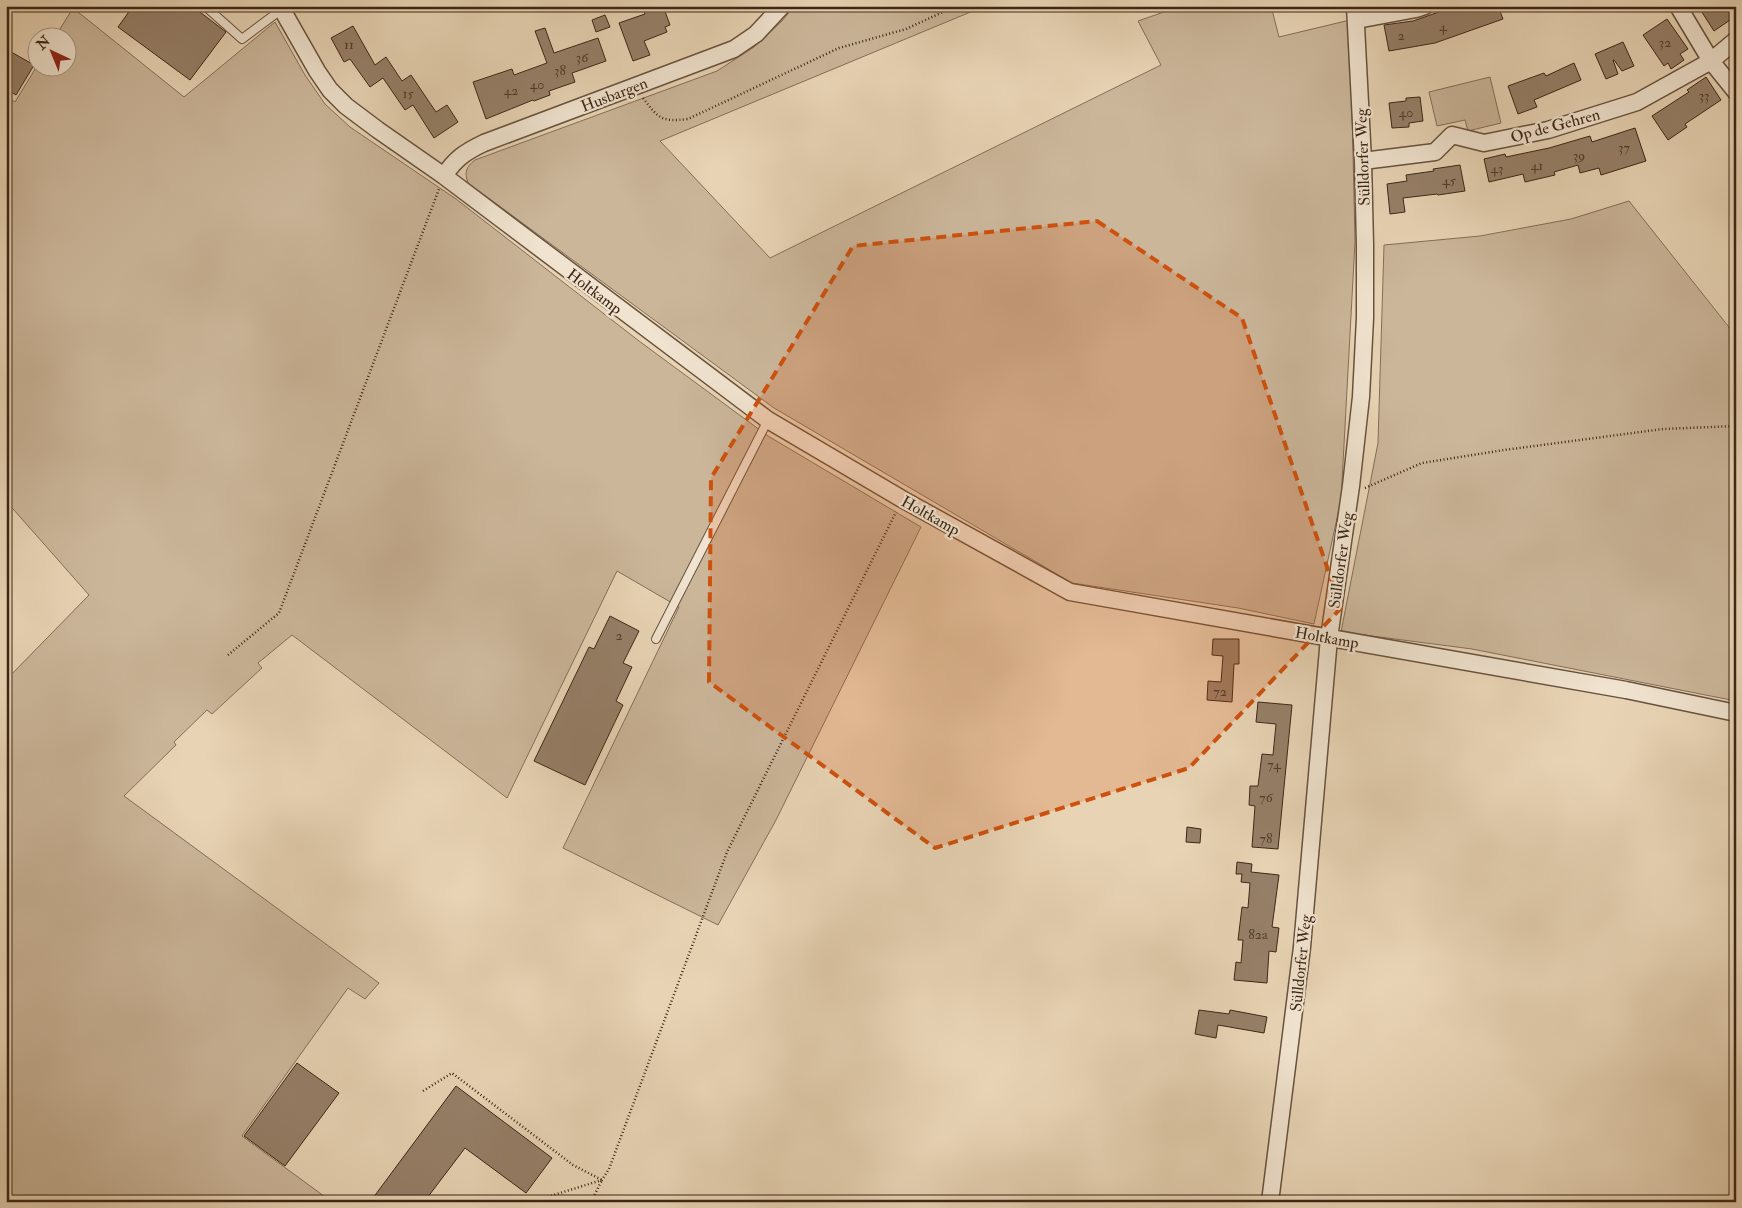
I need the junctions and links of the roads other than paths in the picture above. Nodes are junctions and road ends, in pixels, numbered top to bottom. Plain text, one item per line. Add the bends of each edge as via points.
1 (204, 6) edge
2 (782, 6) edge
3 (1424, 6) edge
4 (1678, 6) edge
5 (281, 8) edge
6 (1356, 13) edge
7 (1736, 40) edge
8 (1711, 61) junction
9 (1736, 92) edge
10 (1363, 161) junction
11 (444, 176) junction
12 (768, 420) junction
13 (1329, 638) junction
14 (656, 639) dead end
15 (1736, 712) edge
16 (1270, 1202) edge

1 - 5 lane via 242,40
2 - 11 street, Husbargen via 756,34 734,49 484,143 452,164
3 - 6 street
4 - 8 street
5 - 11 street, Holtkamp via 317,71 340,101
6 - 10 street, Sülldorfer Weg
7 - 8 street, Op de Gehren
8 - 9 street
8 - 10 street, Op de Gehren via 1638,102 1548,130 1484,144 1452,135 1435,152
10 - 13 street, Sülldorfer Weg via 1365,318 1361,397
11 - 12 street, Holtkamp
12 - 13 street, Holtkamp via 1070,592
12 - 14 lane
13 - 15 street, Holtkamp
13 - 16 street, Sülldorfer Weg via 1302,947

